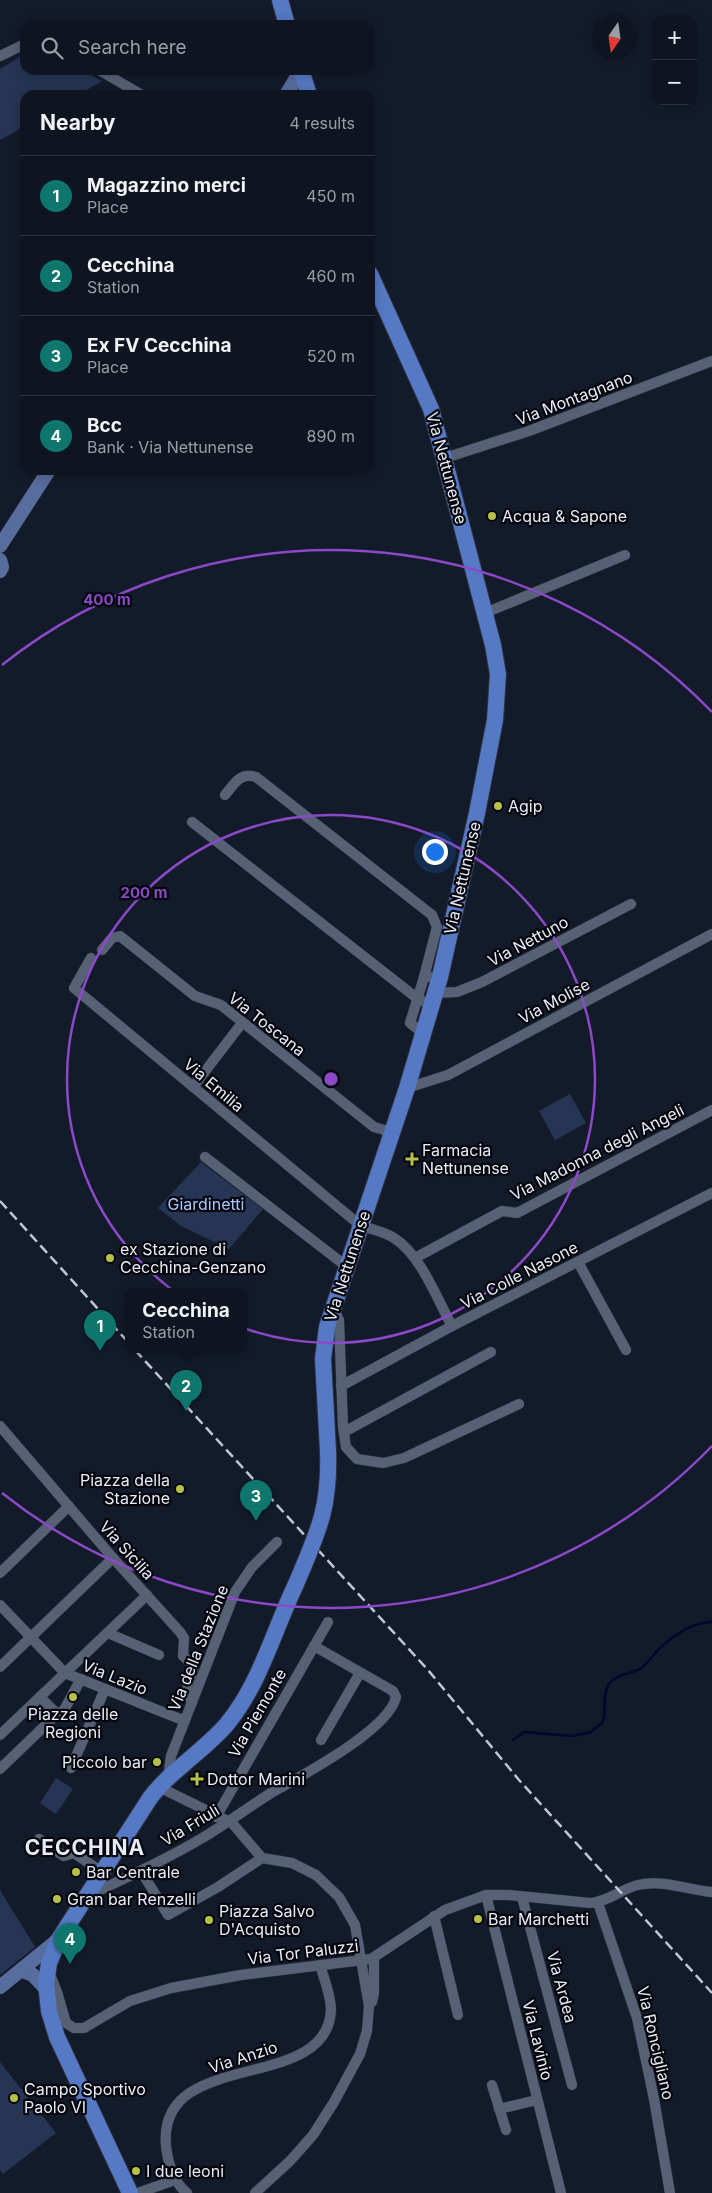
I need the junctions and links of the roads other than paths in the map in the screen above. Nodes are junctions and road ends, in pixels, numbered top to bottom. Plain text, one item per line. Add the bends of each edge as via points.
1 (280, 0) edge
2 (286, 20) edge
3 (20, 46) edge
4 (0, 56) edge
5 (108, 75) edge
6 (298, 75) edge
7 (303, 75) edge
8 (133, 90) edge
9 (289, 90) edge
10 (307, 90) edge
11 (375, 285) edge
12 (712, 361) edge
13 (445, 458) junction
14 (47, 475) edge
15 (0, 555) edge
16 (625, 555) dead end
17 (485, 613) junction
18 (225, 794) dead end
19 (192, 822) dead end
20 (631, 904) dead end
21 (712, 934) edge
22 (102, 950) dead end
23 (91, 958) dead end
24 (432, 977) junction
25 (428, 999) junction
26 (242, 1023) junction
27 (193, 1087) junction
28 (407, 1088) junction
29 (712, 1110) edge
30 (391, 1132) junction
31 (205, 1157) dead end
32 (712, 1193) edge
33 (361, 1226) junction
34 (415, 1258) junction
35 (578, 1262) junction
36 (346, 1266) junction
37 (331, 1311) junction
38 (452, 1326) junction
39 (626, 1350) dead end
40 (491, 1352) dead end
41 (341, 1386) junction
42 (519, 1404) dead end
43 (0, 1426) edge
44 (344, 1432) junction
45 (69, 1506) junction
46 (277, 1542) dead end
47 (113, 1558) junction
48 (0, 1573) edge
49 (147, 1595) junction
50 (0, 1605) edge
51 (328, 1622) dead end
52 (108, 1633) junction
53 (30, 1638) junction
54 (314, 1646) junction
55 (159, 1655) dead end
56 (0, 1667) edge
57 (66, 1673) junction
58 (360, 1673) junction
59 (81, 1679) junction
60 (105, 1689) junction
61 (40, 1697) junction
62 (192, 1703) junction
63 (57, 1714) junction
64 (185, 1721) junction
65 (0, 1735) edge
66 (321, 1740) dead end
67 (71, 1768) dead end
68 (0, 1769) edge
69 (163, 1783) junction
70 (222, 1804) junction
71 (238, 1813) junction
72 (216, 1817) junction
73 (227, 1820) junction
74 (39, 1839) dead end
75 (262, 1858) junction
76 (141, 1871) junction
77 (102, 1872) junction
78 (712, 1892) edge
79 (486, 1895) junction
80 (86, 1897) junction
81 (522, 1897) junction
82 (598, 1903) junction
83 (434, 1916) junction
84 (59, 1939) junction
85 (374, 1958) junction
86 (362, 1961) junction
87 (320, 1966) junction
88 (47, 1968) junction
89 (21, 1970) junction
90 (0, 1987) edge
91 (46, 1988) junction
92 (369, 2013) junction
93 (458, 2015) dead end
94 (492, 2084) dead end
95 (572, 2085) dead end
96 (537, 2100) junction
97 (499, 2109) junction
98 (506, 2130) dead end
99 (175, 2180) junction
100 (130, 2193) edge
101 (138, 2193) edge
102 (187, 2193) edge
103 (254, 2193) edge
104 (561, 2193) edge
105 (670, 2193) edge

1 - 2 main road
3 - 4 street
5 - 8 street
6 - 9 street
7 - 10 main road
11 - 13 main road, Via Nettunense via 426,396
12 - 13 street, Via Montagnano via 529,432
13 - 17 main road, Via Nettunense
14 - 15 street
16 - 17 street
17 - 24 main road, Via Nettunense via 497,668 496,713 477,813
18 - 24 street via 239,777 247,774 256,777 432,915 437,927
19 - 25 street
20 - 25 street, Via Nettuno via 482,982
21 - 28 street, Via Molise via 448,1074
22 - 26 street, Via Toscana via 112,938 120,936 195,996 218,1004
23 - 27 street, Via Emilia via 74,988
24 - 25 main road, Via Nettunense
25 - 28 main road, Via Nettunense via 424,1034
26 - 27 street
26 - 30 street, Via Toscana via 374,1127
27 - 33 street, Via Emilia
28 - 30 main road, Via Nettunense
29 - 34 street, Via Madonna degli Angeli via 517,1213 502,1211
30 - 33 main road, Via Nettunense
31 - 36 street
32 - 35 street, Via Colle Nasone
33 - 34 street via 392,1237
33 - 36 main road, Via Nettunense
34 - 38 street
35 - 38 street, Via Colle Nasone
35 - 39 street
36 - 37 main road, Via Nettunense
37 - 41 street via 339,1320
37 - 69 main road, Via Nettunense, bridge via 323,1359 329,1488 324,1515 255,1679 238,1708 224,1728
38 - 41 street, Via Colle Nasone
40 - 44 street
41 - 44 street
42 - 44 street via 389,1462 357,1459 346,1447
43 - 45 street, Via Sicilia
45 - 47 street, Via Sicilia
45 - 48 street
46 - 62 street, Via della Stazione via 252,1567 235,1592
47 - 49 street, Via Sicilia
47 - 53 street
49 - 52 street
49 - 62 street, Via Sicilia via 182,1635 183,1656 194,1666 186,1691
50 - 53 street, Via Lazio
51 - 54 street, Via Piemonte
52 - 55 street
52 - 57 street
53 - 56 street
53 - 57 street, Via Lazio
54 - 58 street
54 - 70 street, Via Piemonte
57 - 59 street, Via Lazio
57 - 61 street
58 - 66 street
58 - 71 street, Via Friuli via 394,1692 396,1697 392,1707 362,1737
59 - 60 street, Via Lazio
59 - 63 street via 64,1710
60 - 64 street, Via Lazio
60 - 67 street
61 - 63 street
61 - 65 street
62 - 64 street, Via della Stazione
63 - 68 street
64 - 69 street, Via della Stazione
69 - 72 street
69 - 77 main road, Via Nettunense
70 - 71 street
70 - 72 street, Via Piemonte
71 - 73 street, Via Friuli
72 - 73 street
73 - 75 street via 240,1830
73 - 76 street, Via Friuli via 205,1836
74 - 77 street via 64,1856 74,1853
75 - 76 street via 168,1915
75 - 86 street via 302,1868 332,1889 352,1916
76 - 80 street, Via Friuli
77 - 80 main road, Via Nettunense
78 - 82 street, Via Tor Paluzzi via 660,1883 643,1884
79 - 81 street, Via Tor Paluzzi
79 - 83 street, Via Tor Paluzzi
79 - 96 street, Via Lavinio
80 - 84 main road, Via Nettunense
81 - 82 street, Via Tor Paluzzi
81 - 95 street, Via Ardea
82 - 105 street, Via Roncigliano via 637,2018
83 - 85 street, Via Tor Paluzzi
83 - 93 street
84 - 88 main road, Via Nettunense
84 - 89 street
85 - 86 street, Via Tor Paluzzi
85 - 92 street via 374,1993
86 - 87 street, Via Tor Paluzzi
86 - 92 street
87 - 88 street, Via Tor Paluzzi via 241,1974 171,1988 130,2001 84,2028 74,2028 66,2022
87 - 99 street, Via Anzio via 330,2013 324,2032 314,2046 294,2057 197,2088 176,2105 166,2140
88 - 91 main road, Via Nettunense
89 - 90 street
89 - 91 street via 33,1975
91 - 100 main road, Via Nettunense via 57,2036
92 - 103 street via 360,2054 334,2102 302,2148
94 - 97 street
96 - 97 street
96 - 104 street, Via Lavinio
97 - 98 street
99 - 101 street
99 - 102 street, Via Anzio

